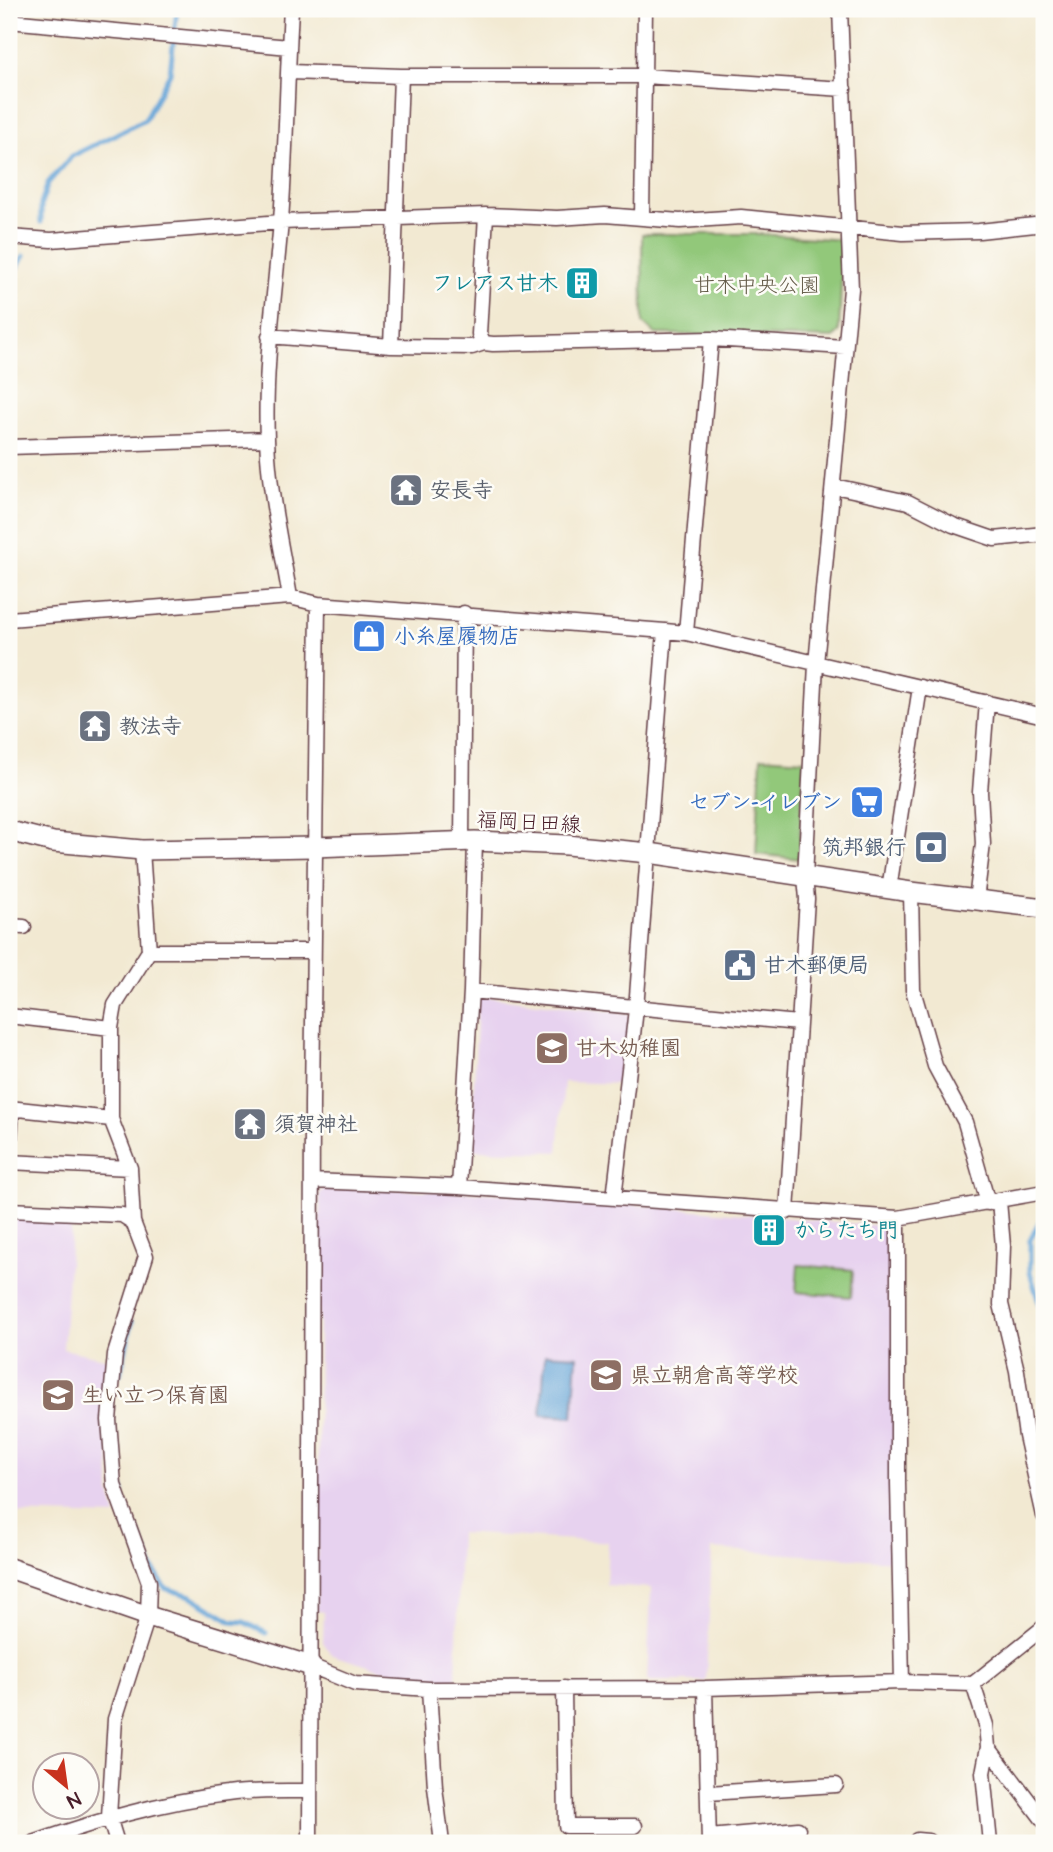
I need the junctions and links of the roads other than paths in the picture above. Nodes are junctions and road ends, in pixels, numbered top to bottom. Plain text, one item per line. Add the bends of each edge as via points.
1 (291, 9) edge
2 (645, 9) edge
3 (840, 9) edge
4 (9, 21) edge
5 (289, 47) junction
6 (290, 72) junction
7 (401, 76) junction
8 (644, 76) junction
9 (844, 89) junction
10 (486, 215) junction
11 (397, 217) junction
12 (642, 217) junction
13 (281, 222) junction
14 (1044, 224) edge
15 (849, 228) junction
16 (9, 237) edge
17 (269, 335) junction
18 (712, 339) junction
19 (484, 342) junction
20 (391, 346) junction
21 (845, 347) junction
22 (267, 439) junction
23 (9, 447) edge
24 (834, 486) junction
25 (1044, 534) edge
26 (290, 597) junction
27 (318, 604) junction
28 (464, 613) junction
29 (9, 619) edge
30 (665, 631) junction
31 (686, 633) junction
32 (816, 664) junction
33 (920, 688) junction
34 (987, 702) junction
35 (1044, 716) edge
36 (9, 831) edge
37 (468, 841) junction
38 (314, 847) junction
39 (142, 850) junction
40 (649, 853) junction
41 (805, 877) junction
42 (889, 889) junction
43 (912, 892) junction
44 (976, 900) junction
45 (1044, 908) edge
46 (9, 926) edge
47 (24, 926) dead end
48 (149, 951) junction
49 (313, 951) junction
50 (471, 990) junction
51 (636, 1009) junction
52 (9, 1016) edge
53 (798, 1023) junction
54 (111, 1028) junction
55 (10, 1108) edge
56 (111, 1119) junction
57 (9, 1162) edge
58 (130, 1168) junction
59 (312, 1181) junction
60 (459, 1187) junction
61 (1044, 1192) edge
62 (614, 1198) junction
63 (993, 1202) junction
64 (9, 1210) edge
65 (787, 1212) junction
66 (898, 1218) junction
67 (133, 1221) junction
68 (1044, 1516) edge
69 (9, 1568) edge
70 (148, 1616) junction
71 (1044, 1627) edge
72 (311, 1666) junction
73 (902, 1682) junction
74 (972, 1684) junction
75 (564, 1688) junction
76 (705, 1688) junction
77 (429, 1689) junction
78 (988, 1746) junction
79 (836, 1785) dead end
80 (309, 1791) junction
81 (708, 1793) junction
82 (109, 1817) junction
83 (1044, 1821) edge
84 (635, 1826) dead end
85 (798, 1829) dead end
86 (709, 1840) edge
87 (33, 1843) edge
88 (117, 1843) edge
89 (310, 1843) edge
90 (442, 1843) edge
91 (990, 1843) edge

1 - 5 street
2 - 8 street
3 - 9 street
4 - 5 street
5 - 6 street
6 - 7 street
6 - 13 street
7 - 8 street
7 - 11 street
8 - 9 street
8 - 12 street
9 - 15 street
10 - 11 street
10 - 12 street
10 - 19 street via 479,334
11 - 13 street
11 - 20 street
12 - 15 street via 741,217
13 - 16 street via 51,240
13 - 17 street
14 - 15 street via 940,233
15 - 21 street via 851,289
17 - 20 street
17 - 22 street
18 - 19 street
18 - 21 street
18 - 31 street
19 - 20 street via 472,347
21 - 24 street
22 - 23 street
22 - 26 street
24 - 25 street via 908,502 994,539
24 - 32 street
26 - 27 street
26 - 29 street
27 - 28 street
27 - 38 street
28 - 30 street
28 - 37 street
30 - 31 street
30 - 40 street
31 - 32 street
32 - 33 street
32 - 41 street
33 - 34 street
33 - 42 street
34 - 35 street
34 - 44 street via 980,792 983,844
36 - 39 main road, 福岡日田線 via 52,842
37 - 38 main road, 福岡日田線
37 - 40 main road, 福岡日田線
37 - 50 street
38 - 39 main road, 福岡日田線
38 - 49 street
39 - 48 street
40 - 41 main road, 福岡日田線
40 - 51 street
41 - 42 main road, 福岡日田線
41 - 53 street
42 - 43 main road, 福岡日田線
43 - 44 main road, 福岡日田線
43 - 63 street via 913,990 935,1066 965,1122
44 - 45 main road, 福岡日田線
46 - 47 street
48 - 49 street
48 - 54 street via 115,1005
49 - 59 street
50 - 51 street
50 - 60 street
51 - 53 street
51 - 62 street
52 - 54 street
53 - 65 street
54 - 56 street
55 - 56 street
55 - 57 street
56 - 58 street
57 - 58 street
58 - 67 street
59 - 60 street
59 - 72 street
60 - 62 street
61 - 63 street
62 - 65 street
63 - 66 street
63 - 68 street via 1003,1246 1001,1304
64 - 67 street via 122,1216
65 - 66 street
66 - 73 street
67 - 70 street via 146,1256 115,1354 109,1420 114,1485 149,1582
69 - 70 main road
70 - 72 main road
70 - 82 street via 115,1719
71 - 74 street
72 - 77 street via 355,1684
72 - 80 street
73 - 74 street
73 - 76 street
74 - 78 street
75 - 76 street
75 - 77 street
75 - 84 street via 566,1826
76 - 81 street
77 - 90 street
78 - 83 street
78 - 91 street via 983,1773
79 - 81 street
80 - 82 street via 229,1793
80 - 89 street
81 - 86 street
82 - 87 street
82 - 88 street
85 - 86 street

